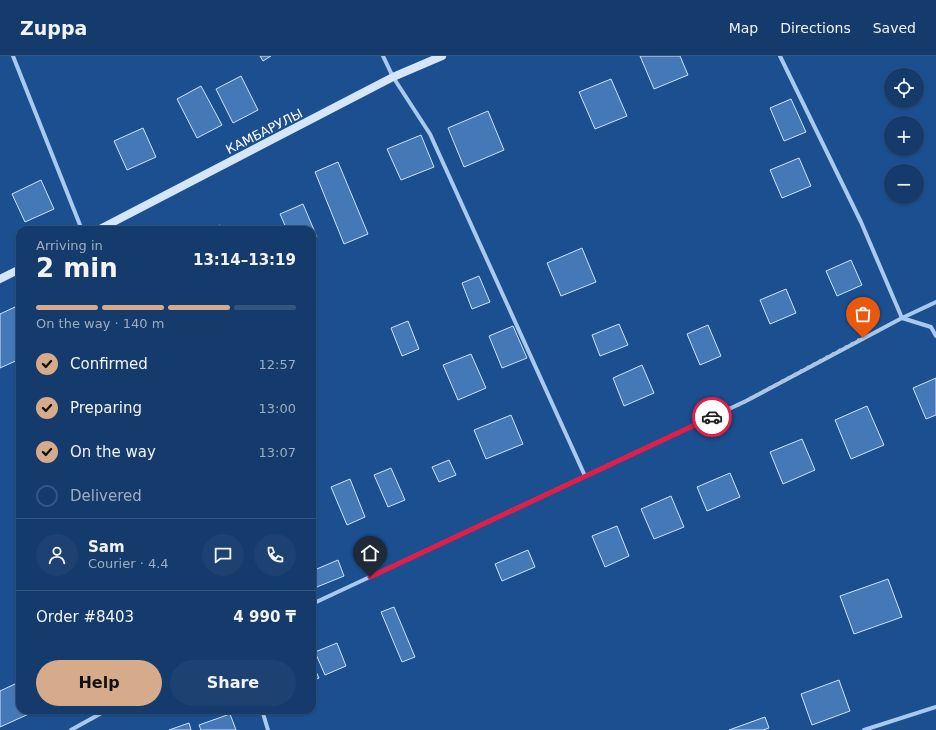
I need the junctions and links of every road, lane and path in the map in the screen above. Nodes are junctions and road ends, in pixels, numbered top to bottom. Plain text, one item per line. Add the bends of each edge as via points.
1 (13, 56) edge
2 (383, 56) edge
3 (442, 56) edge
4 (780, 56) edge
5 (393, 77) junction
6 (80, 226) edge
7 (106, 226) edge
8 (16, 271) edge
9 (0, 279) edge
10 (936, 302) edge
11 (902, 318) junction
12 (936, 336) edge
13 (585, 476) junction
14 (316, 602) edge
15 (936, 707) edge
16 (100, 714) edge
17 (263, 714) edge
18 (71, 730) edge
19 (268, 730) edge
20 (864, 730) edge

1 - 6 street
2 - 5 street
3 - 5 street, КАМБАРУЛЫ
4 - 11 street via 861,222
5 - 7 street, КАМБАРУЛЫ
5 - 13 street via 430,134
8 - 9 street
10 - 11 street
11 - 12 street via 931,327
11 - 13 street via 746,401
13 - 14 street
15 - 20 street
16 - 18 street
17 - 19 street

